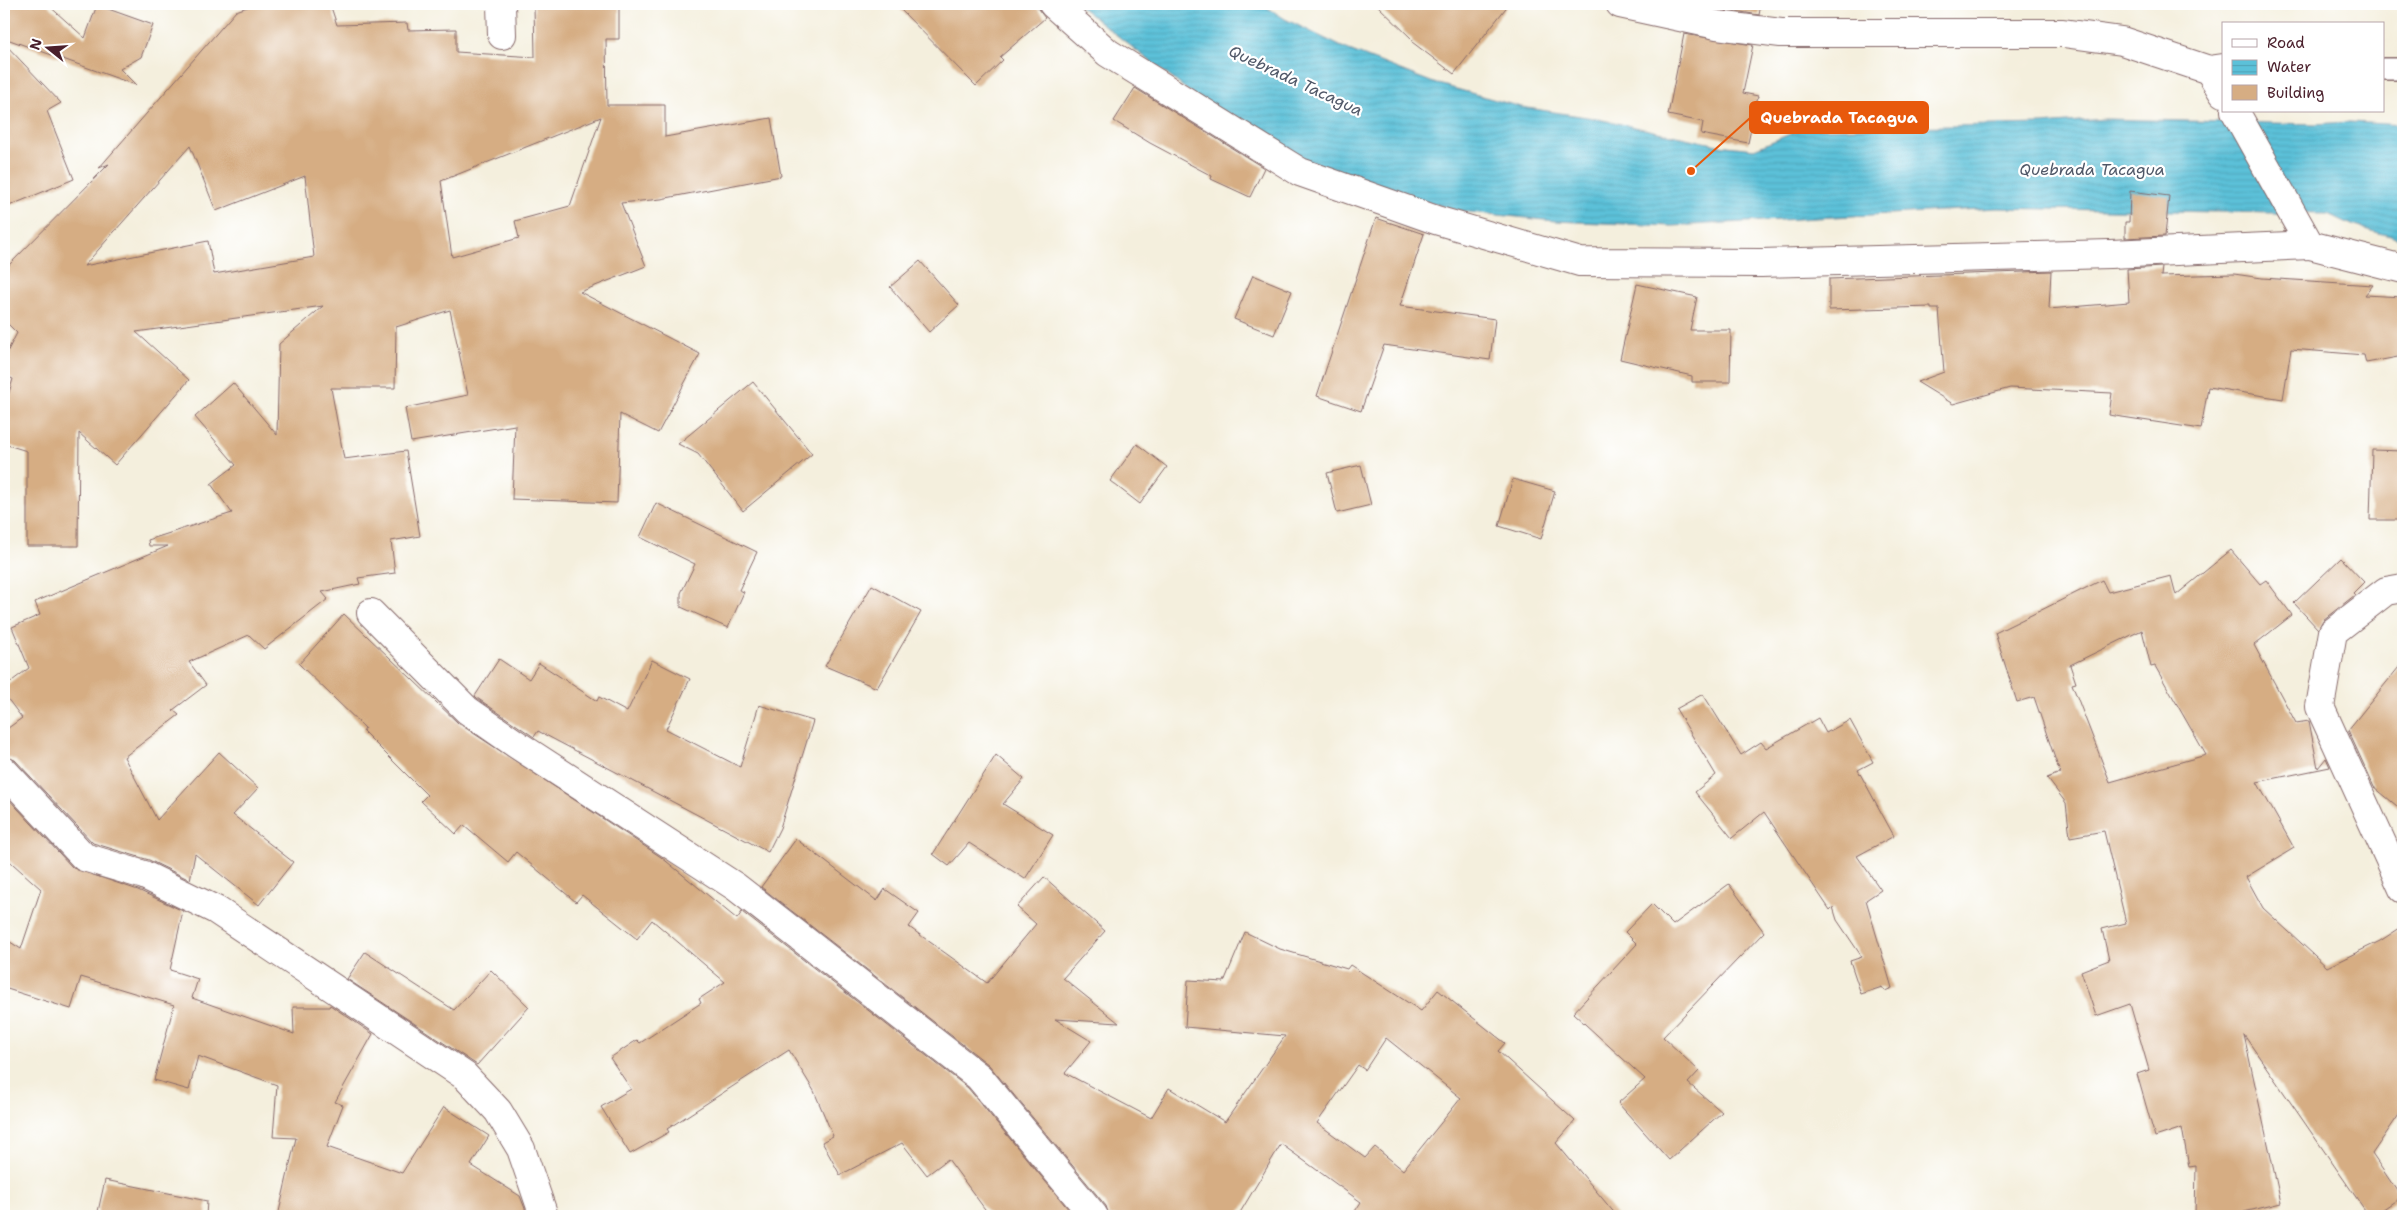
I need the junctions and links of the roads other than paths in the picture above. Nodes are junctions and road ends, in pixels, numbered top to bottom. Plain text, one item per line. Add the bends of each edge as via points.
1 (501, 4) edge
2 (1053, 4) edge
3 (1620, 4) edge
4 (502, 35) dead end
5 (2403, 68) edge
6 (2384, 69) edge
7 (2222, 90) edge
8 (2236, 112) edge
9 (2310, 245) junction
10 (2403, 270) edge
11 (2403, 588) edge
12 (372, 613) dead end
13 (4, 771) edge
14 (2403, 889) edge
15 (544, 1216) edge
16 (1094, 1216) edge

1 - 4 street
2 - 9 street via 1108,53 1300,172 1436,220 1580,262 1761,263
3 - 7 street via 1717,25 1781,34 2063,33 2122,41
5 - 6 lane
8 - 9 street
9 - 10 street
11 - 14 street via 2386,591 2332,632 2320,707
12 - 16 street via 467,710 736,887 979,1077
13 - 15 street via 84,857 144,875 216,910 465,1076 498,1111 521,1149

